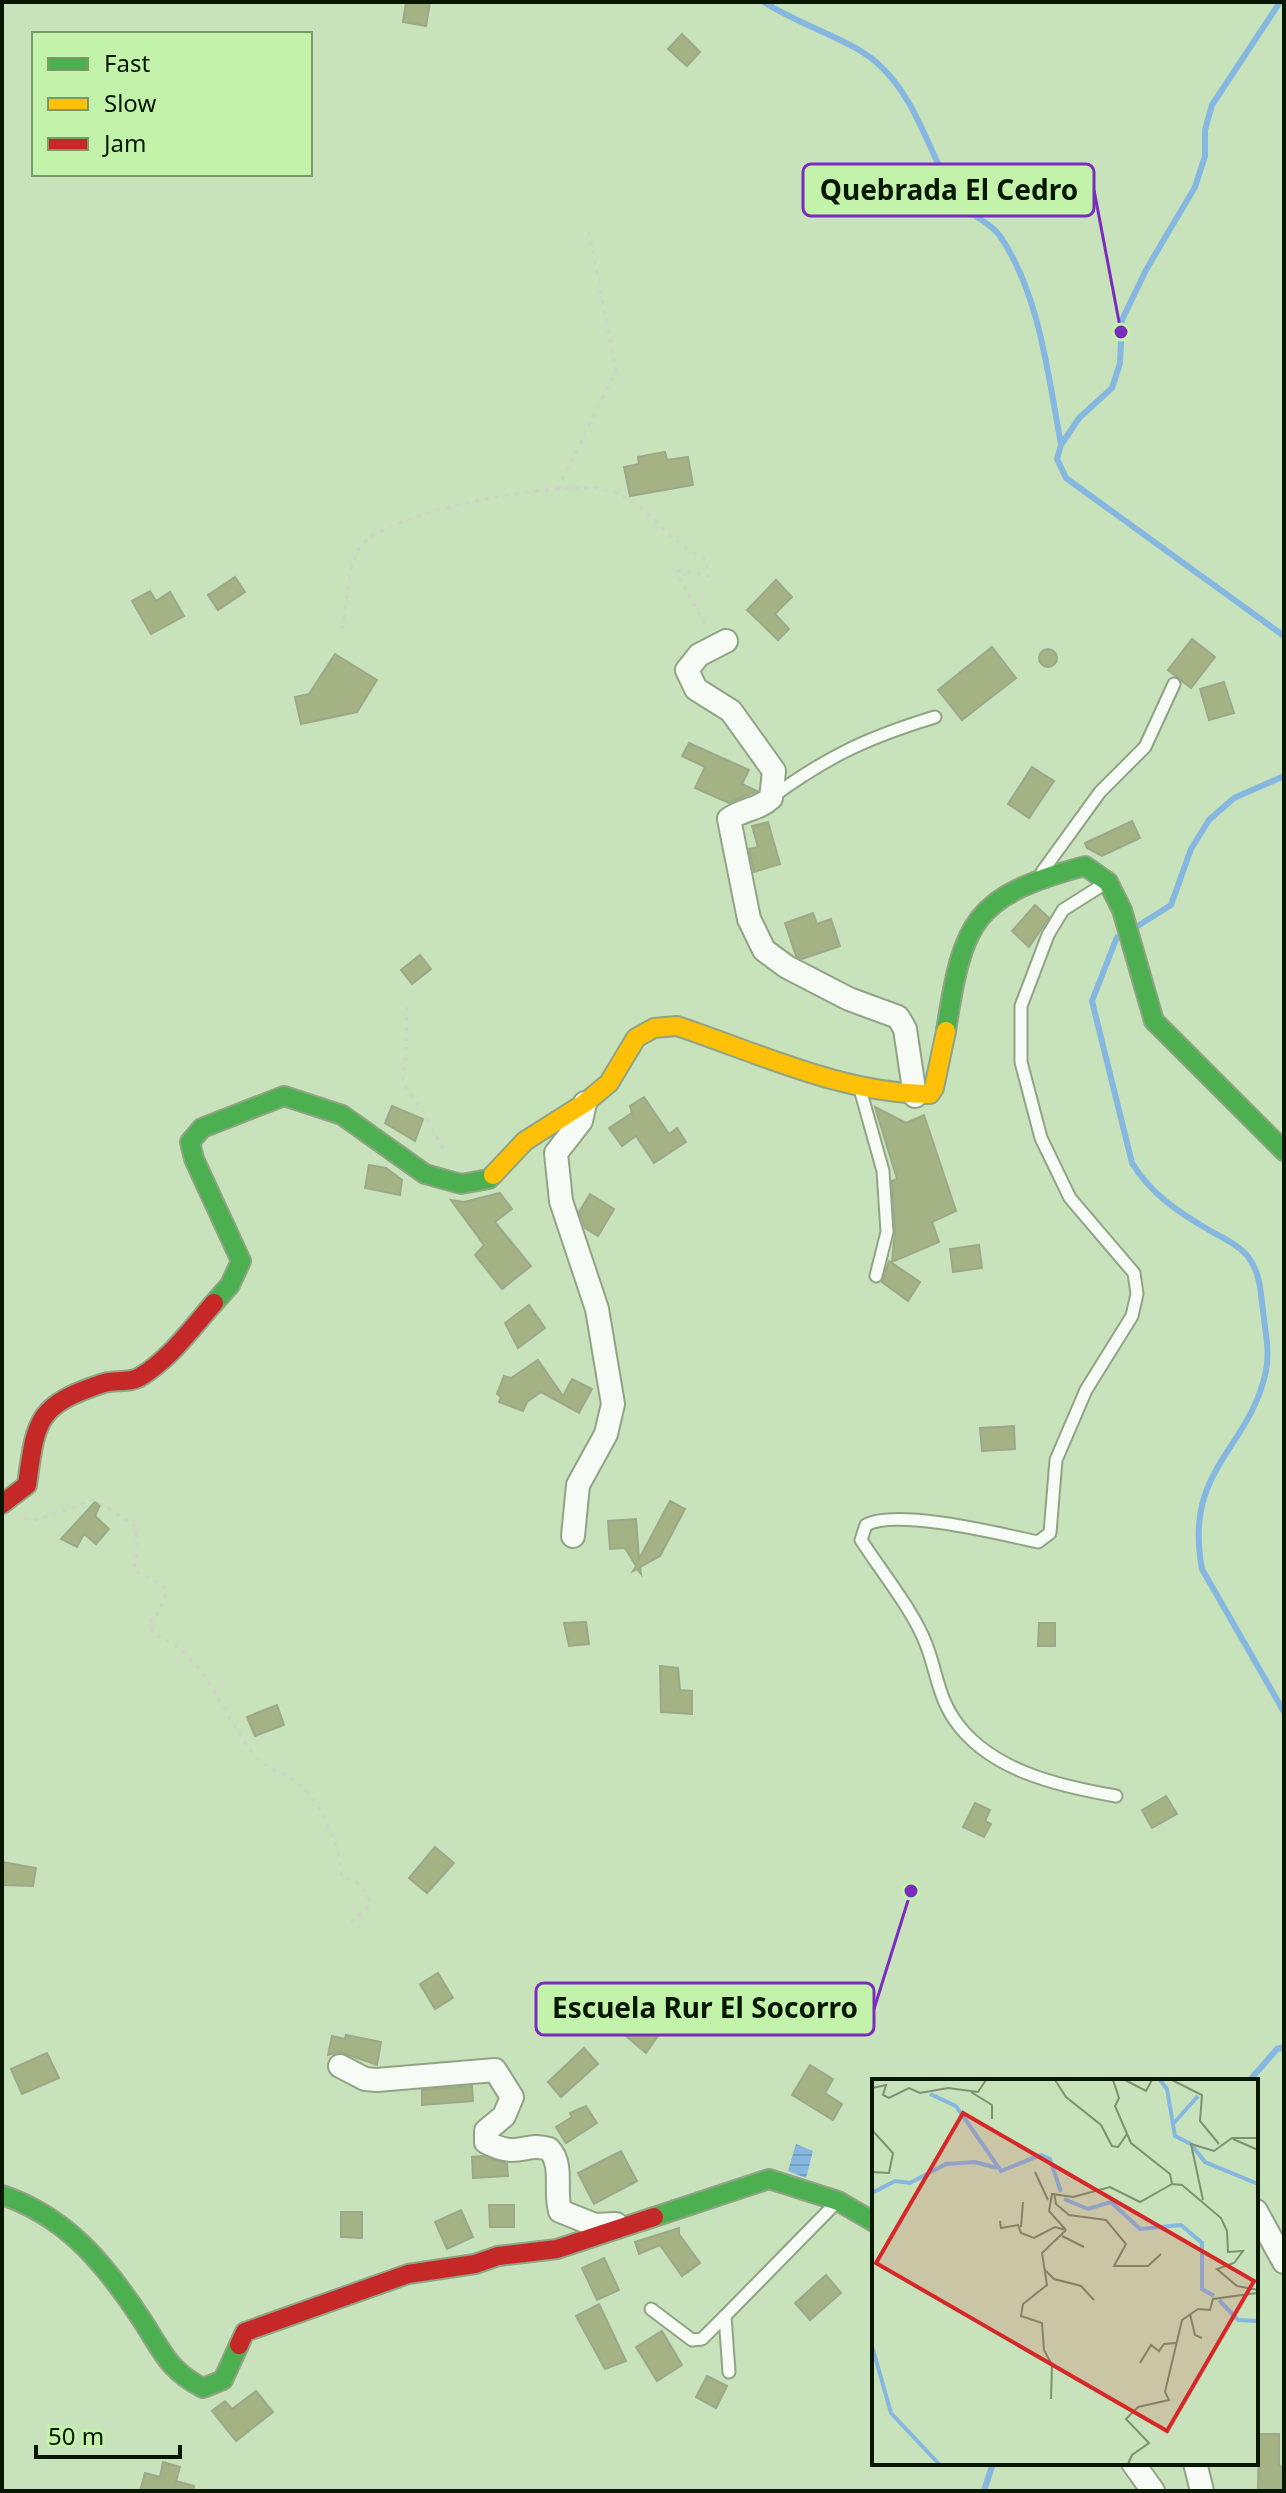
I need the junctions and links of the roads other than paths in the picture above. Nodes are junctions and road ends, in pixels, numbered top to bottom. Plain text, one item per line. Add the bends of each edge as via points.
1 (726, 641) dead end
2 (1174, 684) dead end
3 (935, 717) dead end
4 (771, 798) junction
5 (1036, 880) junction
6 (1108, 882) junction
7 (859, 1084) junction
8 (915, 1096) junction
9 (585, 1103) junction
10 (1284, 1151) edge
11 (876, 1276) dead end
12 (7, 1509) edge
13 (573, 1536) dead end
14 (1116, 1796) dead end
15 (340, 2066) dead end
16 (2, 2195) edge
17 (838, 2201) junction
18 (1258, 2215) edge
19 (872, 2221) edge
20 (633, 2223) junction
21 (1284, 2262) edge
22 (651, 2309) dead end
23 (725, 2316) junction
24 (729, 2372) dead end
25 (1134, 2465) edge
26 (1196, 2465) edge
27 (1153, 2491) edge
28 (1202, 2491) edge

1 - 4 street via 699,655 687,670 696,689 731,711 774,771
2 - 5 lane via 1145,747 1100,792
3 - 4 lane via 876,735 829,758
4 - 8 street via 760,808 729,819 749,919 764,950 787,967 898,1017 905,1029
5 - 6 street via 1085,866
5 - 8 street via 998,898 979,917 954,978 936,1087 930,1094
6 - 10 street via 1122,910 1154,1021
6 - 14 lane via 1063,910 1048,935 1021,1006 1021,1062 1041,1138 1070,1198 1134,1273 1132,1316 1086,1390 1056,1460 1050,1533 1038,1542 879,1518 866,1525 861,1540 926,1644 934,1678 954,1719 990,1758 1082,1790
7 - 8 street
7 - 9 street via 677,1026 654,1028 636,1038 609,1083
7 - 11 lane via 883,1171 887,1232
9 - 12 street via 525,1141 489,1179 461,1184 425,1174 342,1115 284,1096 202,1128 190,1142 241,1261 230,1285 167,1356 137,1379 107,1382 63,1399 35,1426 27,1485
9 - 13 street via 581,1121 556,1153 559,1189 597,1309 613,1404 606,1434 578,1485
15 - 20 street via 377,2080 495,2070 512,2097 504,2116 486,2131 486,2142 513,2153 549,2149 557,2162 560,2211 595,2225
16 - 20 street via 50,2214 79,2236 179,2376 203,2388 223,2380 245,2332 408,2274 557,2249
17 - 19 street
17 - 20 street via 769,2179
17 - 23 lane
18 - 21 street
22 - 23 lane via 692,2340 702,2339
23 - 24 lane
25 - 27 street
26 - 28 street

